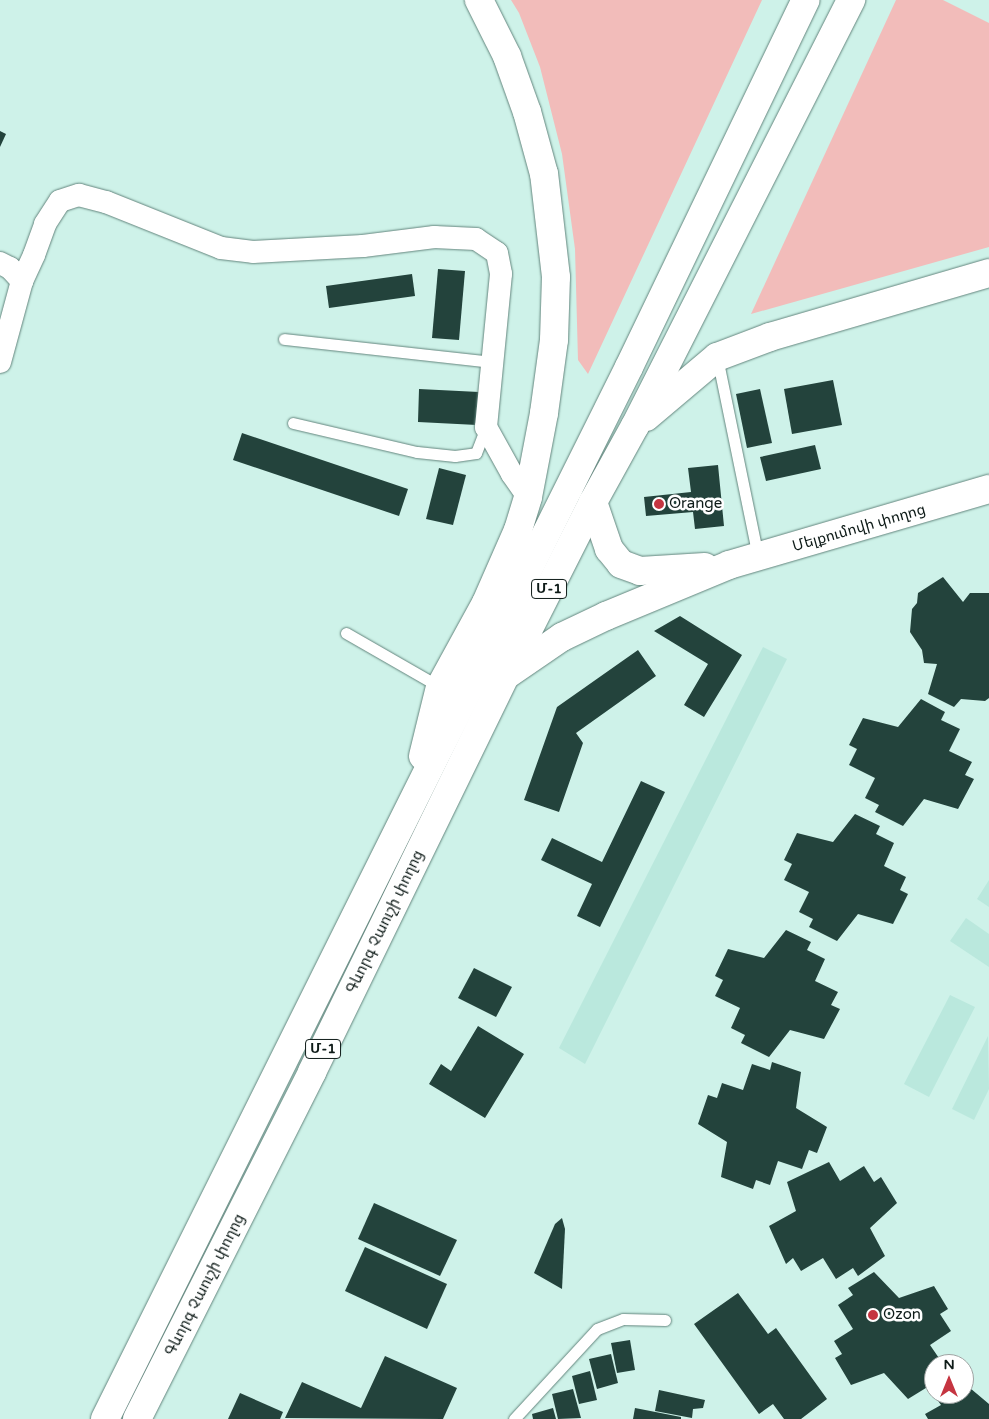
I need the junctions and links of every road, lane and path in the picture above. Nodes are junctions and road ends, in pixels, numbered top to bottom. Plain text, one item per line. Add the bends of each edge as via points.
1 (480, 0) edge
2 (806, 0) edge
3 (851, 0) edge
4 (0, 263) edge
5 (989, 273) edge
6 (22, 281) junction
7 (284, 338) dead end
8 (717, 357) junction
9 (0, 362) edge
10 (494, 362) junction
11 (293, 423) dead end
12 (636, 426) junction
13 (486, 427) junction
14 (989, 489) edge
15 (528, 497) junction
16 (593, 502) junction
17 (758, 556) junction
18 (729, 566) junction
19 (346, 633) dead end
20 (505, 676) junction
21 (440, 687) junction
22 (412, 804) junction
23 (665, 1320) dead end
24 (105, 1419) edge
25 (137, 1419) edge
26 (514, 1419) edge

1 - 15 main road via 507,56 527,112 544,174 556,277 554,340
2 - 22 main road via 634,358
3 - 12 main road, Գևորգ Չաուշի փողոց
4 - 6 street
5 - 8 main road via 770,337
6 - 9 street
6 - 10 street via 45,224 60,201 79,195 106,202 221,248 253,252 363,246 434,237 476,239 497,253 501,274
7 - 10 lane
8 - 12 main road
8 - 17 lane
10 - 13 street
11 - 13 lane via 417,452 456,456 476,453
12 - 16 main road, Գևորգ Չաուշի փողոց / Մ-1
13 - 15 street
14 - 17 main road, Մելքումովի փողոց
15 - 21 main road via 518,530 486,603
16 - 18 main road, Մելքումովի փողոց via 609,549 621,564 640,571
16 - 20 main road, Գևորգ Չաուշի փողոց / Մ-1
17 - 18 main road, Մելքումովի փողոց
18 - 20 main road, Մելքումովի փողոց via 571,633
19 - 21 lane
20 - 25 main road, Գևորգ Չաուշի փողոց / Մ-1 via 312,1072
21 - 22 main road
22 - 24 main road, Գևորգ Չաուշի փողոց / Մ-1
23 - 26 lane via 623,1319 597,1329

